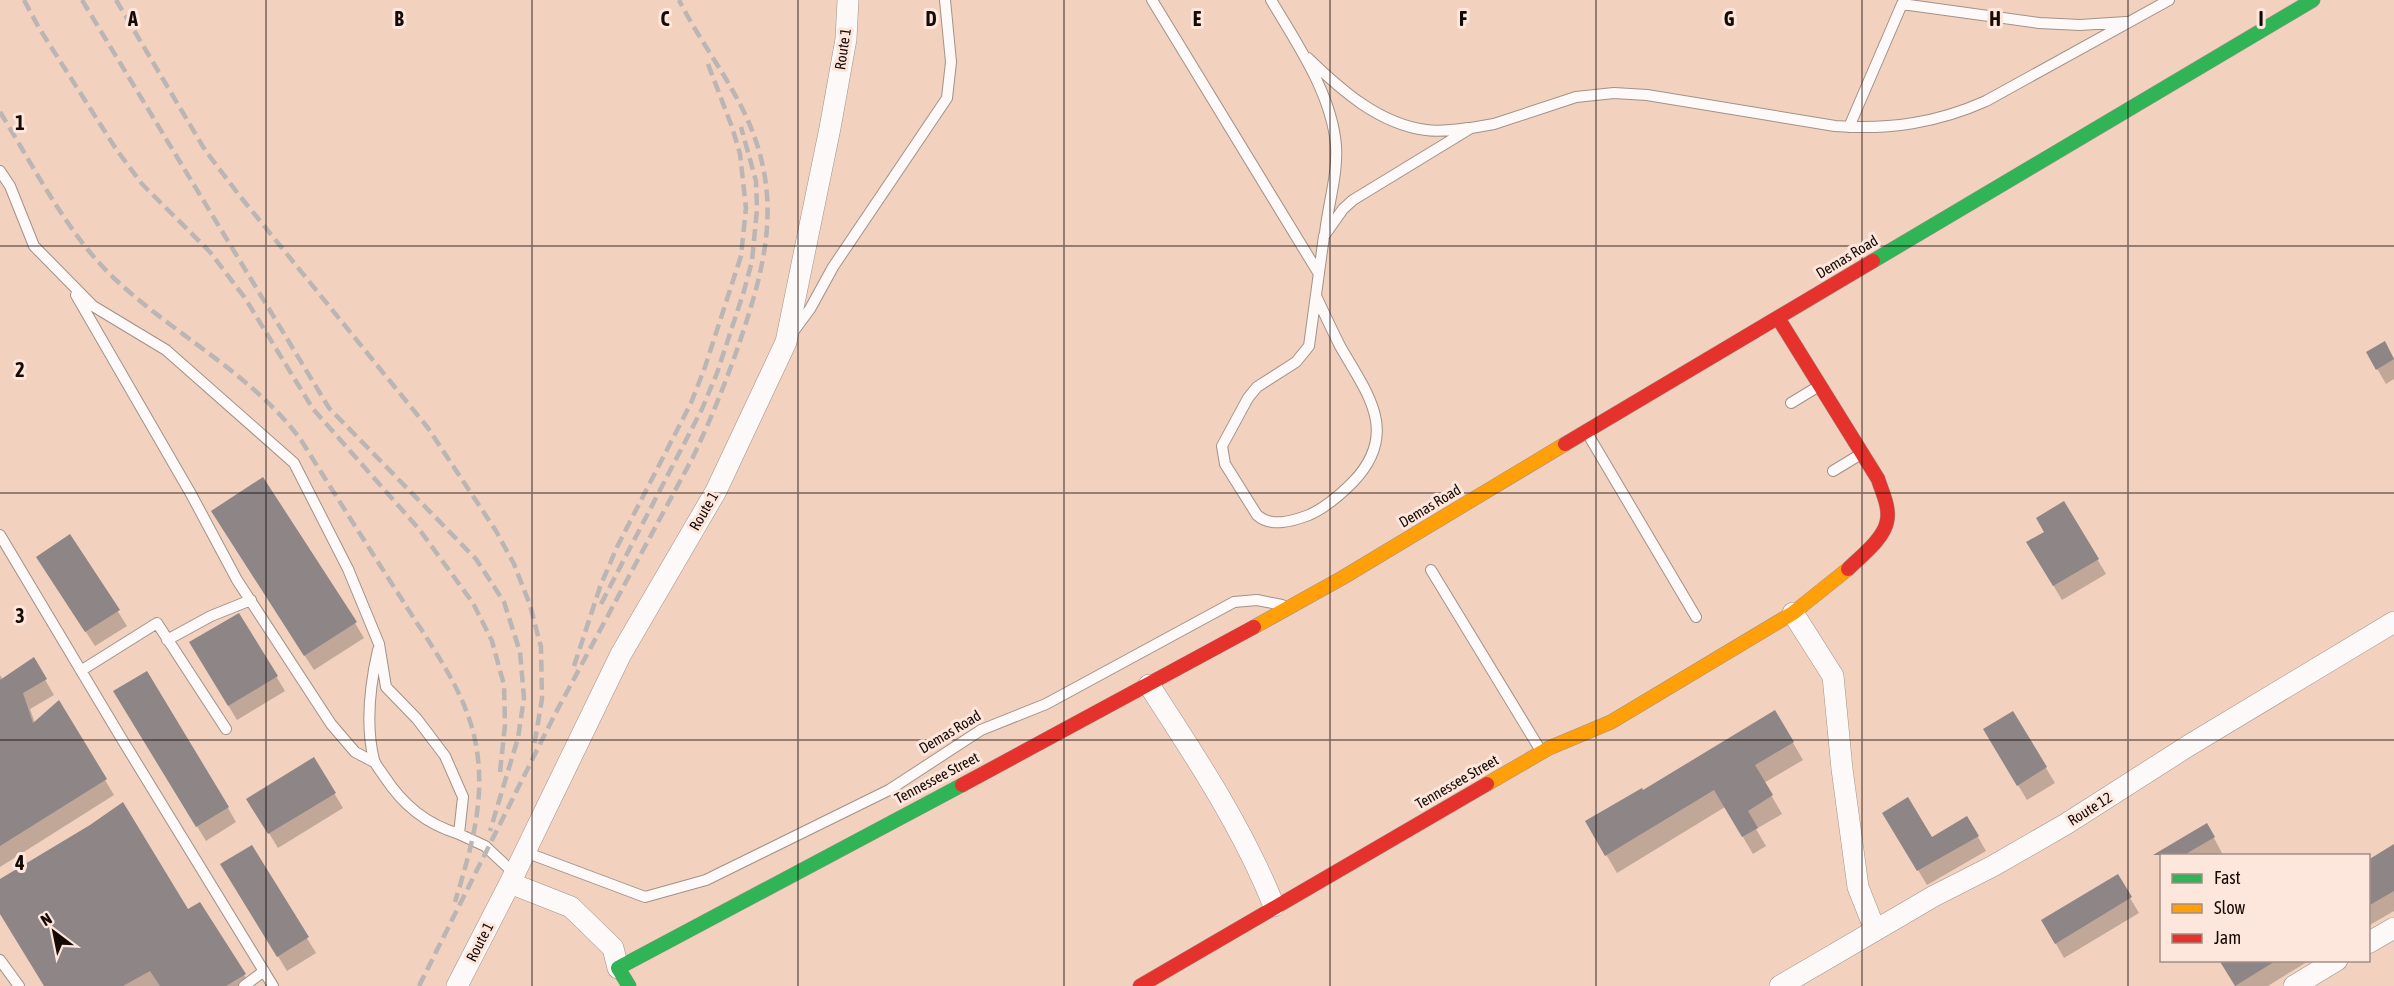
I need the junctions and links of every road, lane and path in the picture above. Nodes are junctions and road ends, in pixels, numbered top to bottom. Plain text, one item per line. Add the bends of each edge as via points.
1 (848, 0) edge
2 (945, 0) edge
3 (1152, 0) edge
4 (1271, 0) edge
5 (2313, 0) edge
6 (2165, 1) edge
7 (2131, 21) junction
8 (1303, 53) junction
9 (1849, 127) junction
10 (1471, 128) junction
11 (0, 171) edge
12 (1324, 236) junction
13 (1319, 274) junction
14 (69, 281) junction
15 (1316, 296) junction
16 (1778, 318) junction
17 (786, 342) junction
18 (1820, 385) junction
19 (1791, 403) dead end
20 (1586, 431) junction
21 (1863, 453) junction
22 (1833, 471) dead end
23 (0, 535) edge
24 (1431, 570) dead end
25 (251, 600) junction
26 (1291, 607) junction
27 (1793, 613) junction
28 (1696, 617) dead end
29 (2394, 622) edge
30 (167, 640) junction
31 (380, 644) junction
32 (82, 670) junction
33 (1149, 685) junction
34 (226, 729) dead end
35 (1542, 753) junction
36 (374, 762) junction
37 (459, 834) junction
38 (525, 852) junction
39 (513, 878) junction
40 (1274, 906) junction
41 (2394, 928) edge
42 (1875, 930) junction
43 (2370, 942) edge
44 (0, 960) edge
45 (2334, 962) edge
46 (618, 968) junction
47 (264, 971) junction
48 (19, 986) edge
49 (244, 986) edge
50 (273, 986) edge
51 (457, 986) edge
52 (629, 986) edge
53 (1140, 986) edge
54 (1780, 986) edge
55 (2294, 986) edge

1 - 17 street, Route 1 via 846,39 830,128
2 - 17 lane via 951,62 947,98
3 - 13 lane
4 - 8 lane
5 - 16 street, Demas Road
6 - 7 lane
7 - 9 lane via 1959,114 1895,127
7 - 9 lane via 2039,23 1902,4
8 - 10 lane via 1347,94 1397,123 1427,130
8 - 12 lane via 1329,114 1336,147
9 - 10 lane via 1647,95 1596,93
10 - 12 lane via 1353,200
11 - 14 lane via 34,246
12 - 13 lane
13 - 15 lane
14 - 25 lane
14 - 31 lane via 93,306 166,350 294,463 348,569
15 - 15 lane via 1309,346 1304,355 1257,387 1222,446 1225,464 1257,515 1270,523 1314,512 1346,489 1366,466 1374,442 1375,411 1370,396
16 - 18 street, Tennessee Street
16 - 20 street, Demas Road
17 - 38 street, Route 1 via 716,491 621,654
18 - 19 lane
18 - 21 street, Tennessee Street
20 - 26 street, Demas Road
20 - 28 lane
21 - 22 lane
21 - 27 street, Tennessee Street via 1886,502 1887,522 1871,548
23 - 32 lane
24 - 35 lane
25 - 30 lane via 212,615
25 - 36 lane via 332,724 355,752
26 - 33 street, Tennessee Street
26 - 38 lane, Demas Road via 1257,600 1234,602 1046,704 981,730 889,790 706,880 645,897
27 - 35 street, Tennessee Street via 1611,722
27 - 42 street via 1833,676 1858,887
29 - 42 street, Route 12 via 2066,824
30 - 32 lane via 156,623
30 - 34 lane
31 - 36 lane via 370,684
31 - 37 lane via 386,687 445,756 463,797
32 - 47 lane
33 - 40 street via 1221,798 1252,854
33 - 46 street, Tennessee Street
35 - 40 street, Tennessee Street
36 - 37 lane via 394,792 418,816
37 - 39 lane via 485,846
38 - 39 street, Route 1
39 - 46 street via 571,907 614,948
39 - 51 street, Route 1
40 - 53 street, Tennessee Street
41 - 43 street
42 - 54 street, Route 12
44 - 48 lane
45 - 55 street
46 - 52 street
47 - 49 lane
47 - 50 lane

